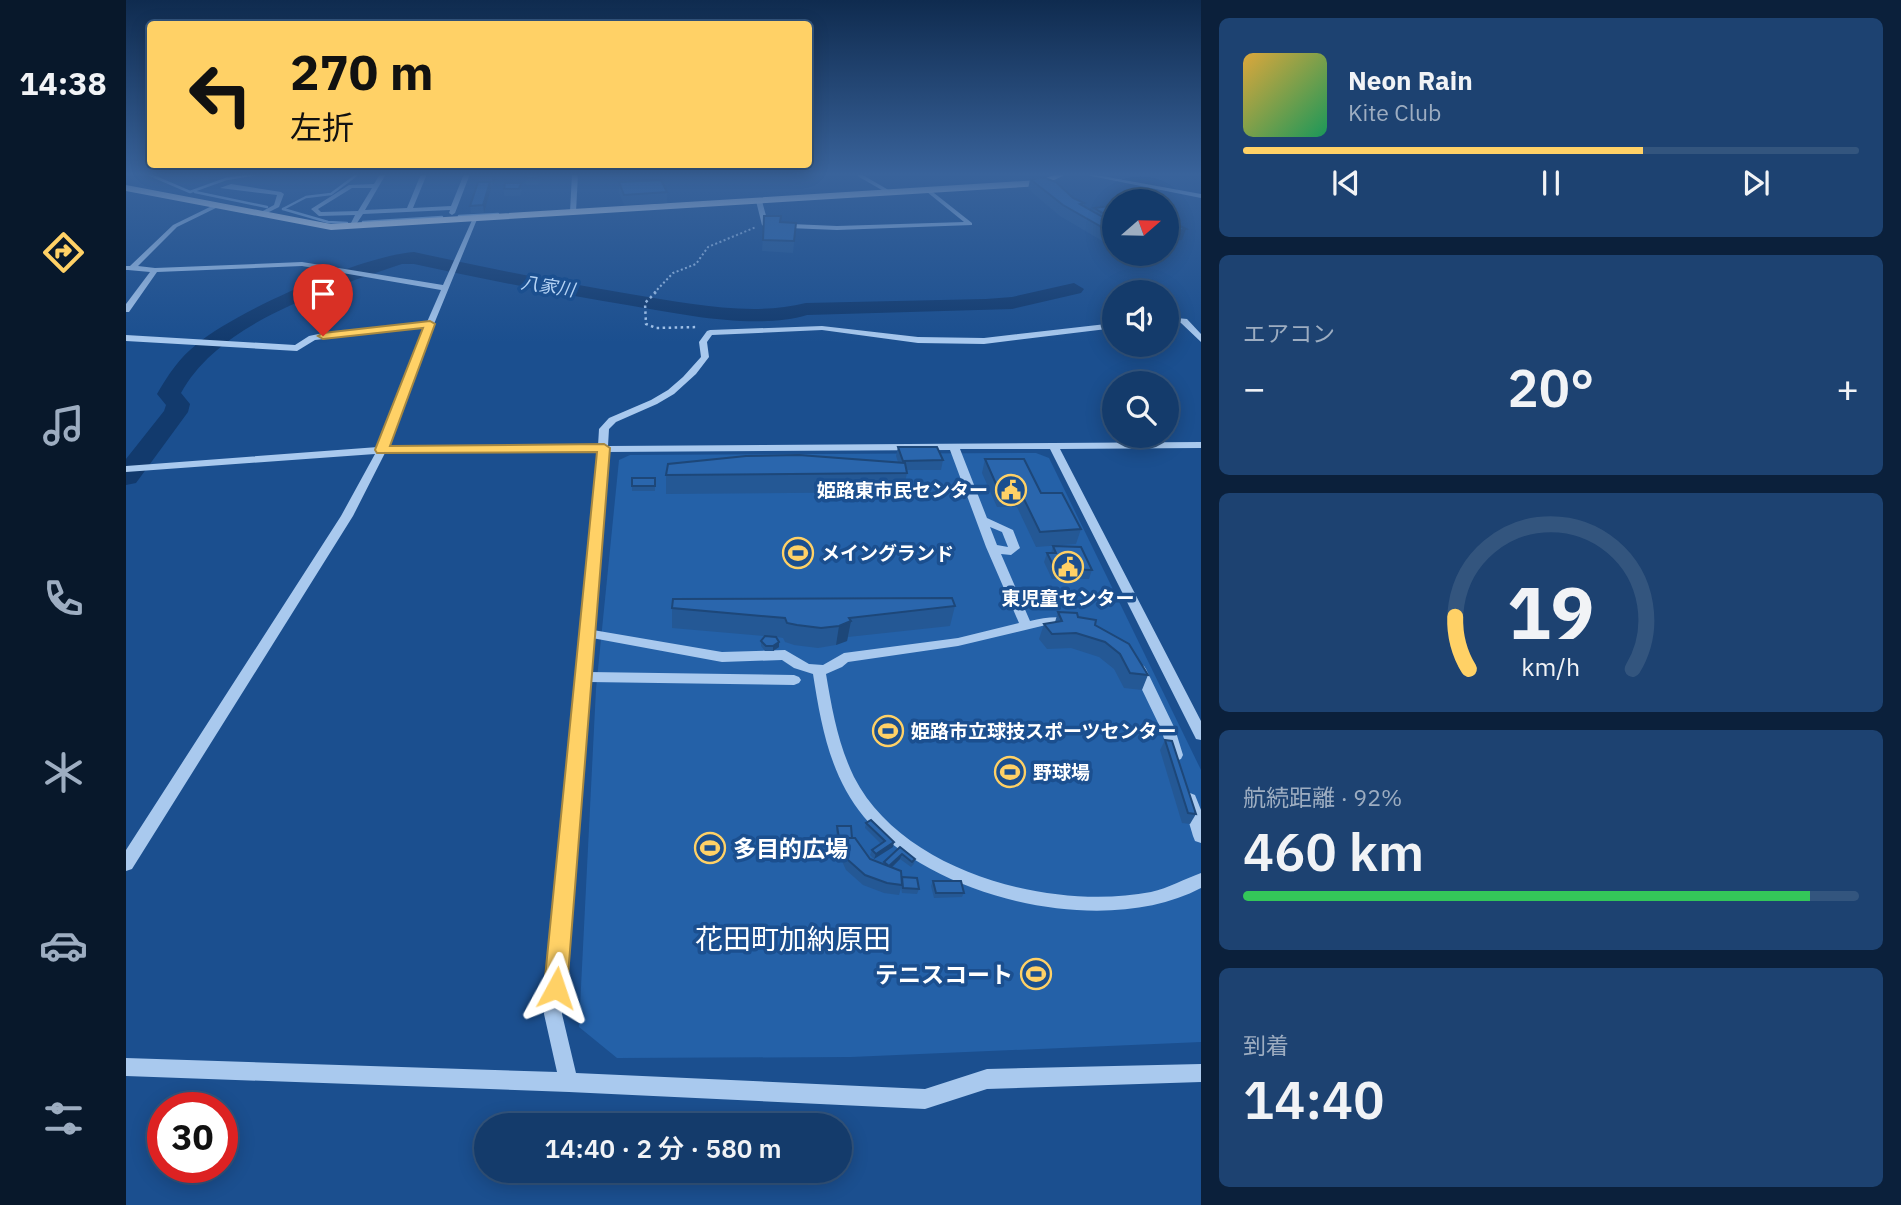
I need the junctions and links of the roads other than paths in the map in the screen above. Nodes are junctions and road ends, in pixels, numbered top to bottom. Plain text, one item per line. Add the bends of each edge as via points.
1 (170, 230) edge
2 (471, 230) edge
3 (129, 268) edge
4 (155, 270) junction
5 (445, 288) junction
6 (126, 310) edge
7 (1179, 320) edge
8 (430, 324) junction
9 (1102, 327) edge
10 (126, 338) edge
11 (1201, 339) edge
12 (1053, 445) junction
13 (1201, 445) edge
14 (954, 446) junction
15 (718, 447) junction
16 (847, 447) junction
17 (604, 448) junction
18 (382, 450) junction
19 (762, 460) edge
20 (803, 460) edge
21 (126, 469) edge
22 (982, 520) junction
23 (992, 547) junction
24 (1026, 625) junction
25 (1088, 625) edge
26 (587, 633) junction
27 (1133, 656) edge
28 (741, 658) junction
29 (819, 670) junction
30 (583, 677) junction
31 (742, 680) junction
32 (794, 680) dead end
33 (1201, 734) edge
34 (1179, 764) edge
35 (1186, 788) edge
36 (1201, 836) edge
37 (126, 864) edge
38 (1201, 880) edge
39 (126, 1067) edge
40 (1201, 1073) edge
41 (569, 1082) junction

1 - 3 street
2 - 5 street
3 - 4 street
4 - 5 street via 302,264
4 - 6 street
5 - 8 street
7 - 11 street
8 - 10 street via 323,336 297,348
8 - 18 street
9 - 17 street via 984,341 918,340 822,328 709,333 703,342 705,358 693,376 647,406 611,418 604,429
12 - 13 street
12 - 14 street
12 - 33 street
14 - 16 street
14 - 22 street
15 - 16 street
15 - 17 street
15 - 19 street
16 - 20 street
17 - 18 street
17 - 26 street
18 - 21 street
18 - 37 street via 347,516
22 - 23 street
22 - 23 street via 1007,530 1014,548 1007,552
23 - 24 street
24 - 25 street via 1060,621
24 - 29 street via 958,642 844,658
26 - 28 street via 677,652
26 - 30 street
27 - 34 street via 1168,729
28 - 29 street via 785,655 795,664
28 - 31 street
29 - 38 street via 832,742 843,770 874,817 894,837 951,875 1016,894 1077,902 1159,897
30 - 31 street
30 - 41 street via 554,1014
31 - 32 street
35 - 36 street
39 - 41 street
40 - 41 street via 987,1079 925,1099

